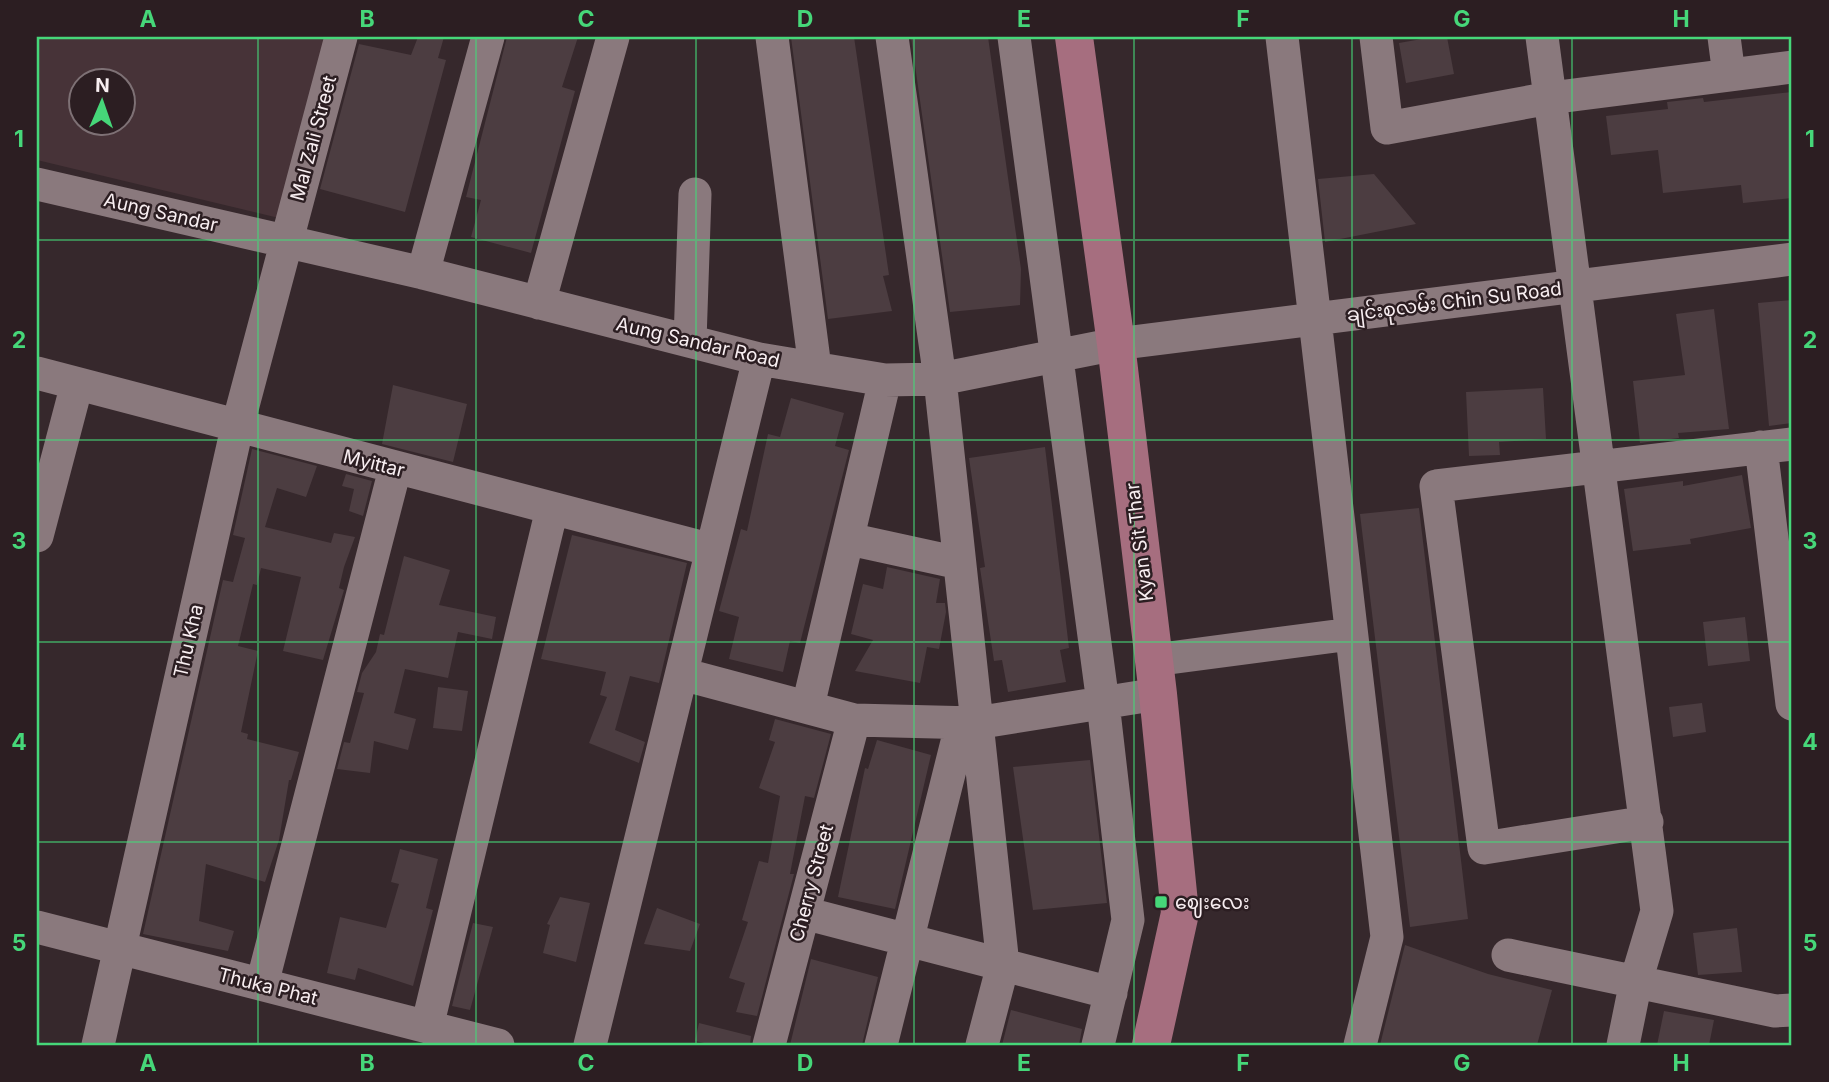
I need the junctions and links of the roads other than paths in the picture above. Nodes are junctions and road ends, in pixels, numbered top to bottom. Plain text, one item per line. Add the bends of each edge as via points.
1 (341, 37) edge
2 (488, 37) edge
3 (613, 37) edge
4 (772, 37) edge
5 (892, 37) edge
6 (1014, 37) edge
7 (1074, 37) edge
8 (1282, 37) edge
9 (1376, 37) edge
10 (1542, 37) edge
11 (1724, 37) edge
12 (1792, 67) edge
13 (1729, 75) junction
14 (1550, 98) junction
15 (37, 184) edge
16 (695, 194) dead end
17 (285, 239) junction
18 (1792, 259) edge
19 (424, 273) junction
20 (1574, 286) junction
21 (539, 303) junction
22 (1315, 319) junction
23 (690, 341) junction
24 (1116, 344) junction
25 (1058, 356) junction
26 (759, 359) junction
27 (815, 368) junction
28 (37, 373) edge
29 (940, 379) junction
30 (885, 380) junction
31 (77, 384) junction
32 (237, 428) junction
33 (1777, 446) edge
34 (1599, 466) junction
35 (395, 469) junction
36 (552, 509) junction
37 (37, 536) edge
38 (849, 539) junction
39 (712, 550) junction
40 (959, 563) junction
41 (1352, 634) junction
42 (682, 674) junction
43 (1156, 677) junction
44 (1102, 702) junction
45 (1792, 704) edge
46 (807, 706) junction
47 (854, 720) junction
48 (969, 723) junction
49 (1647, 822) junction
50 (804, 912) junction
51 (37, 927) edge
52 (908, 940) junction
53 (117, 949) junction
54 (1508, 955) dead end
55 (1003, 965) junction
56 (1636, 981) junction
57 (262, 984) junction
58 (1111, 993) junction
59 (1792, 1010) edge
60 (427, 1027) junction
61 (98, 1045) edge
62 (498, 1045) edge
63 (590, 1045) edge
64 (769, 1045) edge
65 (881, 1045) edge
66 (982, 1045) edge
67 (1098, 1045) edge
68 (1150, 1045) edge
69 (1360, 1045) edge
70 (1623, 1045) edge

1 - 17 street, Mal Zali Street
2 - 19 street
3 - 21 street
4 - 27 street
5 - 29 street
6 - 25 street
7 - 24 main road, Kyan Sit Thar
8 - 22 street
9 - 14 street via 1387,128
10 - 14 street
11 - 13 street
12 - 13 street
13 - 14 street
14 - 20 street
15 - 17 street, Aung Sandar
16 - 23 street
17 - 19 street, Aung Sandar Road
17 - 32 street, Thu Kha
18 - 20 street, ချင်းစုလမ်း Chin Su Road
19 - 21 street, Aung Sandar Road
20 - 22 street, ချင်းစုလမ်း Chin Su Road
20 - 34 street
21 - 23 street, Aung Sandar Road
22 - 24 street, ချင်းစုလမ်း Chin Su Road
22 - 41 street
23 - 26 street, Aung Sandar Road
24 - 25 street, Aung Sandar Road
24 - 43 main road, Kyan Sit Thar
25 - 29 street, Aung Sandar Road
25 - 44 street
26 - 27 street, Aung Sandar Road
26 - 39 street
27 - 30 street, Aung Sandar Road
28 - 31 street, Myittar
29 - 30 street, Aung Sandar Road
29 - 40 street
30 - 38 street
31 - 32 street, Myittar
31 - 37 street
32 - 35 street, Myittar
32 - 53 street, Thu Kha
33 - 34 street
33 - 45 street
34 - 49 street
34 - 49 street via 1436,486 1484,848
35 - 36 street, Myittar
35 - 57 street
36 - 39 street, Myittar
36 - 60 street
38 - 40 street
38 - 46 street
39 - 42 street
40 - 48 street
41 - 43 street
41 - 69 street via 1387,937
42 - 46 street
42 - 63 street
43 - 44 street
43 - 68 main road, Kyan Sit Thar via 1180,913
44 - 48 street
44 - 58 street via 1128,920
46 - 47 street
47 - 48 street
47 - 50 street, Cherry Street
48 - 52 street
48 - 55 street
49 - 56 street via 1657,911
50 - 52 street
50 - 64 street, Cherry Street
51 - 53 street, Thuka Phat
52 - 55 street
52 - 65 street
53 - 57 street, Thuka Phat
53 - 61 street, Thu Kha
54 - 56 street
55 - 58 street
55 - 66 street
56 - 59 street via 1775,1012
56 - 70 street
57 - 60 street, Thuka Phat
58 - 67 street
60 - 62 street, Thuka Phat

